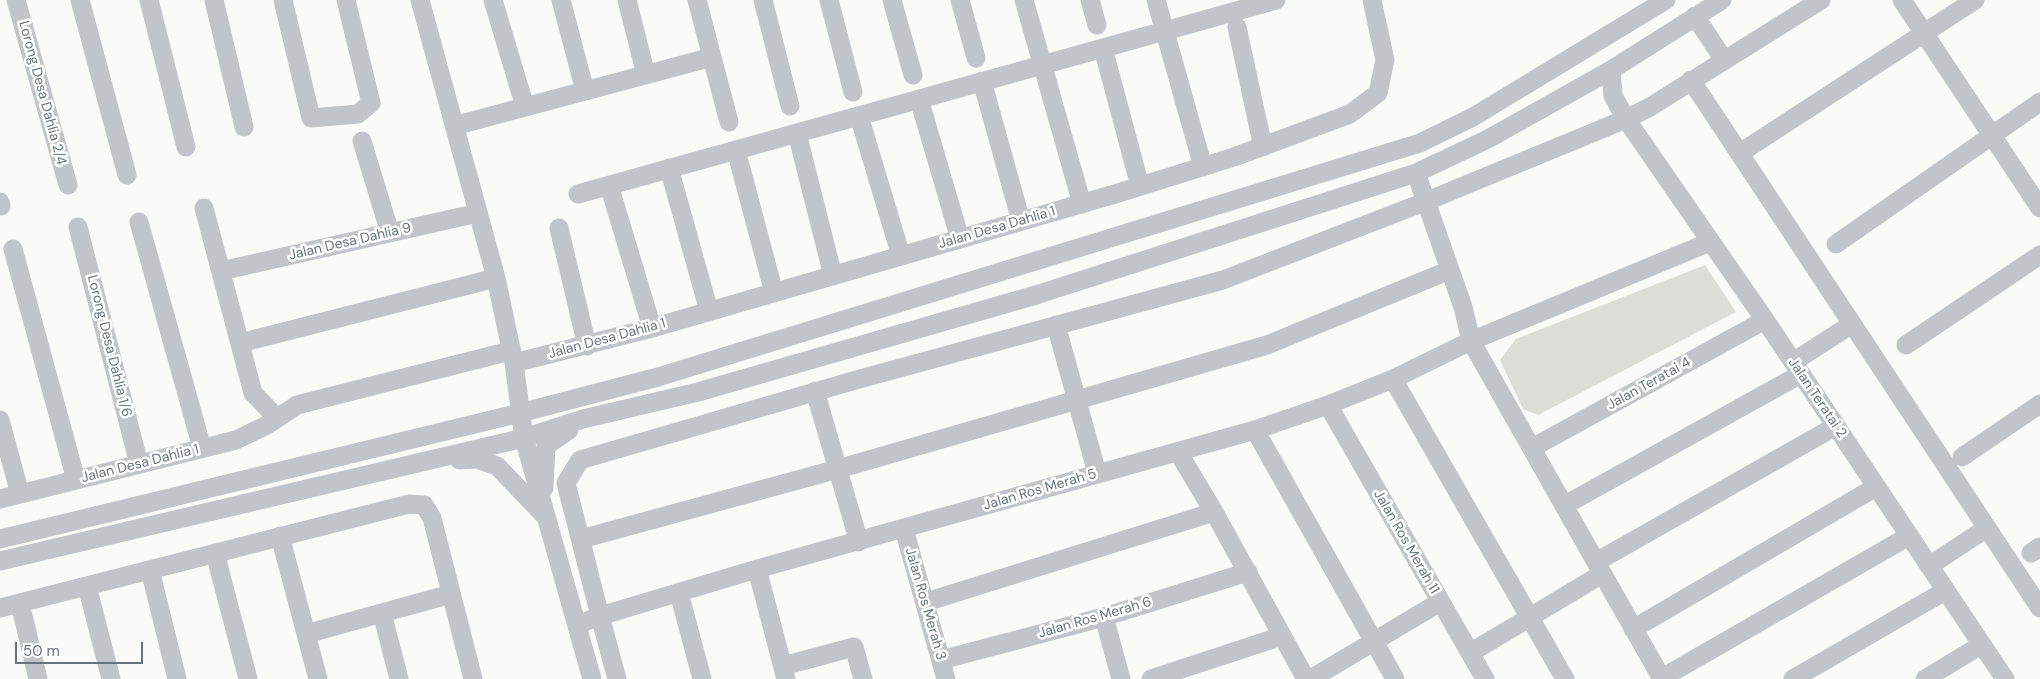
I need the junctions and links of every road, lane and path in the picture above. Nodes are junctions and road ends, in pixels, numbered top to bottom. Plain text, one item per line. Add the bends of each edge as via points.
1 (16, 0) edge
2 (80, 0) edge
3 (149, 0) edge
4 (214, 0) edge
5 (283, 0) edge
6 (346, 0) edge
7 (420, 0) edge
8 (493, 0) edge
9 (562, 0) edge
10 (626, 0) edge
11 (697, 0) edge
12 (763, 0) edge
13 (829, 0) edge
14 (892, 0) edge
15 (960, 0) edge
16 (1024, 0) edge
17 (1090, 0) edge
18 (1156, 0) edge
19 (1276, 0) edge
20 (1372, 0) edge
21 (1666, 0) edge
22 (1672, 0) edge
23 (1821, 0) edge
24 (1902, 0) edge
25 (1976, 0) edge
26 (1714, 2) edge
27 (1690, 19) junction
28 (1097, 26) dead end
29 (1237, 27) dead end
30 (1165, 31) junction
31 (1925, 35) junction
32 (1103, 48) junction
33 (712, 57) junction
34 (976, 58) dead end
35 (1724, 60) junction
36 (1042, 65) junction
37 (1611, 70) junction
38 (646, 75) junction
39 (913, 75) dead end
40 (1691, 80) junction
41 (982, 81) junction
42 (585, 91) junction
43 (853, 92) dead end
44 (919, 99) junction
45 (2040, 102) edge
46 (790, 106) dead end
47 (525, 107) junction
48 (859, 116) junction
49 (1626, 119) junction
50 (729, 122) dead end
51 (454, 126) junction
52 (244, 128) dead end
53 (797, 133) junction
54 (1992, 135) junction
55 (362, 142) dead end
56 (1263, 146) junction
57 (186, 147) dead end
58 (736, 150) junction
59 (1740, 154) junction
60 (1203, 167) junction
61 (669, 168) junction
62 (1416, 173) junction
63 (127, 175) dead end
64 (68, 185) dead end
65 (609, 185) junction
66 (1140, 186) junction
67 (578, 194) dead end
68 (1427, 201) junction
69 (1082, 204) junction
70 (204, 208) dead end
71 (2040, 208) edge
72 (478, 213) junction
73 (1021, 221) junction
74 (139, 222) dead end
75 (78, 227) dead end
76 (559, 228) dead end
77 (390, 233) junction
78 (960, 239) junction
79 (1710, 242) junction
80 (1836, 244) dead end
81 (13, 249) dead end
82 (2040, 255) edge
83 (901, 256) junction
84 (1450, 270) junction
85 (221, 271) junction
86 (832, 276) junction
87 (496, 278) junction
88 (774, 293) junction
89 (709, 312) junction
90 (1765, 320) junction
91 (1056, 324) junction
92 (1852, 324) junction
93 (652, 328) junction
94 (1471, 341) junction
95 (240, 343) junction
96 (1906, 345) dead end
97 (587, 346) junction
98 (512, 357) junction
99 (1797, 368) junction
100 (1393, 378) junction
101 (815, 391) junction
102 (1077, 401) junction
103 (2040, 404) edge
104 (1328, 405) junction
105 (520, 413) junction
106 (277, 418) junction
107 (583, 419) junction
108 (0, 420) edge
109 (1836, 426) junction
110 (1254, 430) junction
111 (524, 438) junction
112 (202, 448) junction
113 (1532, 448) junction
114 (1178, 452) junction
115 (1962, 456) dead end
116 (414, 463) junction
117 (139, 464) junction
118 (838, 469) junction
119 (1097, 473) junction
120 (76, 480) junction
121 (1876, 487) junction
122 (20, 494) junction
123 (0, 499) edge
124 (1564, 505) junction
125 (1214, 512) junction
126 (544, 516) junction
127 (1987, 528) junction
128 (904, 529) junction
129 (280, 536) junction
130 (1909, 536) junction
131 (0, 539) edge
132 (581, 539) junction
133 (859, 542) junction
134 (215, 553) junction
135 (0, 561) edge
136 (1928, 566) junction
137 (1599, 568) junction
138 (756, 569) junction
139 (150, 570) junction
140 (1248, 572) junction
141 (87, 586) junction
142 (1945, 591) junction
143 (679, 593) junction
144 (451, 594) junction
145 (926, 602) junction
146 (1440, 602) junction
147 (20, 603) junction
148 (0, 608) edge
149 (2040, 608) edge
150 (382, 613) junction
151 (600, 616) junction
152 (1104, 617) junction
153 (1530, 617) junction
154 (577, 625) junction
155 (1633, 629) junction
156 (306, 634) junction
157 (1282, 636) junction
158 (1374, 641) junction
159 (1981, 644) junction
160 (1470, 653) junction
161 (941, 660) junction
162 (784, 673) edge
163 (38, 679) edge
164 (111, 679) edge
165 (178, 679) edge
166 (248, 679) edge
167 (318, 679) edge
168 (399, 679) edge
169 (473, 679) edge
170 (592, 679) edge
171 (617, 679) edge
172 (702, 679) edge
173 (863, 679) edge
174 (946, 679) edge
175 (1121, 679) edge
176 (1151, 679) edge
177 (1306, 679) edge
178 (1311, 679) edge
179 (1395, 679) edge
180 (1485, 679) edge
181 (1566, 679) edge
182 (1662, 679) edge
183 (1793, 679) edge
184 (1925, 679) edge
185 (2004, 679) edge

1 - 64 street, Lorong Desa Dahlia 2/4
2 - 63 street
3 - 57 street
4 - 52 street
5 - 6 street via 311,118 358,114 371,103
7 - 51 street
8 - 47 street
9 - 42 street
10 - 38 street
11 - 33 street
12 - 46 street
13 - 43 street
14 - 39 street
15 - 34 street
16 - 36 street
17 - 28 street
18 - 30 street
19 - 30 street
20 - 56 street, Jalan Desa Dahlia 1 via 1385,60 1378,94 1350,114
21 - 105 street via 1473,118 1420,142 658,377
22 - 27 street
23 - 35 street
24 - 31 street
25 - 31 street
26 - 27 street
27 - 35 street
27 - 37 street
29 - 56 street
30 - 32 street
30 - 60 street
31 - 54 street
31 - 59 street
32 - 36 street
32 - 66 street
33 - 38 street
33 - 50 street
35 - 40 street
36 - 41 street
36 - 69 street
37 - 49 street, Jalan Teratai 2 via 1613,96
37 - 62 street via 1488,139
38 - 42 street
40 - 49 street
40 - 59 street
41 - 44 street
41 - 73 street
42 - 47 street
44 - 48 street
44 - 78 street
45 - 54 street
47 - 51 street
48 - 53 street
48 - 83 street
49 - 68 street
49 - 79 street, Jalan Teratai 2
51 - 72 street
53 - 58 street
53 - 86 street
54 - 71 street
54 - 80 street
55 - 77 street
56 - 60 street, Jalan Desa Dahlia 1
58 - 61 street
58 - 88 street
59 - 92 street
60 - 66 street, Jalan Desa Dahlia 1
61 - 65 street
61 - 89 street
62 - 68 street
62 - 107 street via 1036,295 698,392
65 - 67 street
65 - 93 street
66 - 69 street, Jalan Desa Dahlia 1
68 - 84 street
68 - 91 street via 1223,280
69 - 73 street, Jalan Desa Dahlia 1
70 - 85 street
72 - 77 street, Jalan Desa Dahlia 9
72 - 87 street
73 - 78 street, Jalan Desa Dahlia 1
74 - 112 street
75 - 117 street, Lorong Desa Dahlia 1/6
76 - 97 street
77 - 85 street, Jalan Desa Dahlia 9
78 - 83 street, Jalan Desa Dahlia 1
79 - 90 street, Jalan Teratai 2
79 - 94 street, Jalan Ros Merah 5
81 - 120 street
82 - 96 street
83 - 86 street, Jalan Desa Dahlia 1
84 - 94 street
84 - 102 street via 1267,345
85 - 95 street
86 - 88 street, Jalan Desa Dahlia 1
87 - 95 street
87 - 98 street
88 - 89 street, Jalan Desa Dahlia 1
89 - 93 street, Jalan Desa Dahlia 1
90 - 99 street, Jalan Teratai 2
90 - 113 street, Jalan Teratai 4
91 - 101 street
91 - 102 street
92 - 99 street
92 - 127 street
93 - 97 street, Jalan Desa Dahlia 1
94 - 100 street, Jalan Ros Merah 5
94 - 113 street
95 - 106 street via 253,393
97 - 98 street, Jalan Desa Dahlia 1
98 - 105 street
98 - 106 street, Jalan Desa Dahlia 1 via 297,405
99 - 109 street, Jalan Teratai 2
99 - 124 street
100 - 104 street, Jalan Ros Merah 5
100 - 153 street
101 - 118 street
101 - 132 street via 580,460 566,482
102 - 118 street
102 - 119 street
103 - 115 street
104 - 110 street, Jalan Ros Merah 5
104 - 146 street, Jalan Ros Merah 11
105 - 111 street
105 - 131 street
106 - 112 street, Jalan Desa Dahlia 1 via 236,440
107 - 111 street
107 - 126 street via 546,446
108 - 122 street
109 - 121 street, Jalan Teratai 2
109 - 137 street
110 - 114 street, Jalan Ros Merah 5
110 - 158 street
111 - 116 street
111 - 126 street
112 - 117 street, Jalan Desa Dahlia 1
113 - 124 street
114 - 119 street, Jalan Ros Merah 5
114 - 125 street
116 - 126 street via 477,459 497,466
116 - 135 street
117 - 120 street, Jalan Desa Dahlia 1
118 - 132 street
118 - 133 street
119 - 128 street, Jalan Ros Merah 5
120 - 122 street, Jalan Desa Dahlia 1
121 - 130 street, Jalan Teratai 2
121 - 155 street
122 - 123 street, Jalan Desa Dahlia 1
124 - 137 street
125 - 140 street
125 - 145 street
126 - 154 street
127 - 136 street
127 - 149 street
128 - 133 street, Jalan Ros Merah 5
128 - 145 street, Jalan Ros Merah 3
129 - 134 street
129 - 144 street via 409,504 424,505 432,518
129 - 156 street
130 - 136 street, Jalan Teratai 2
130 - 182 street
132 - 151 street
133 - 138 street, Jalan Ros Merah 5
134 - 139 street
134 - 166 street
136 - 142 street, Jalan Teratai 2
137 - 153 street
137 - 155 street
138 - 143 street, Jalan Ros Merah 5
138 - 162 street
139 - 141 street
139 - 165 street
140 - 152 street, Jalan Ros Merah 6
140 - 157 street
141 - 147 street
141 - 164 street
142 - 159 street, Jalan Teratai 2
142 - 183 street
143 - 151 street, Jalan Ros Merah 5
143 - 172 street
144 - 150 street
144 - 169 street
145 - 161 street, Jalan Ros Merah 3
146 - 158 street
146 - 160 street, Jalan Ros Merah 11
147 - 148 street
147 - 163 street
150 - 156 street
150 - 168 street
151 - 154 street, Jalan Ros Merah 5
151 - 171 street
152 - 161 street, Jalan Ros Merah 6
152 - 175 street
153 - 160 street
153 - 181 street
154 - 170 street
155 - 182 street
156 - 167 street
157 - 176 street
157 - 177 street
158 - 178 street
158 - 179 street
159 - 184 street
159 - 185 street, Jalan Teratai 2
160 - 180 street, Jalan Ros Merah 11
161 - 174 street, Jalan Ros Merah 3
162 - 173 street via 854,647

